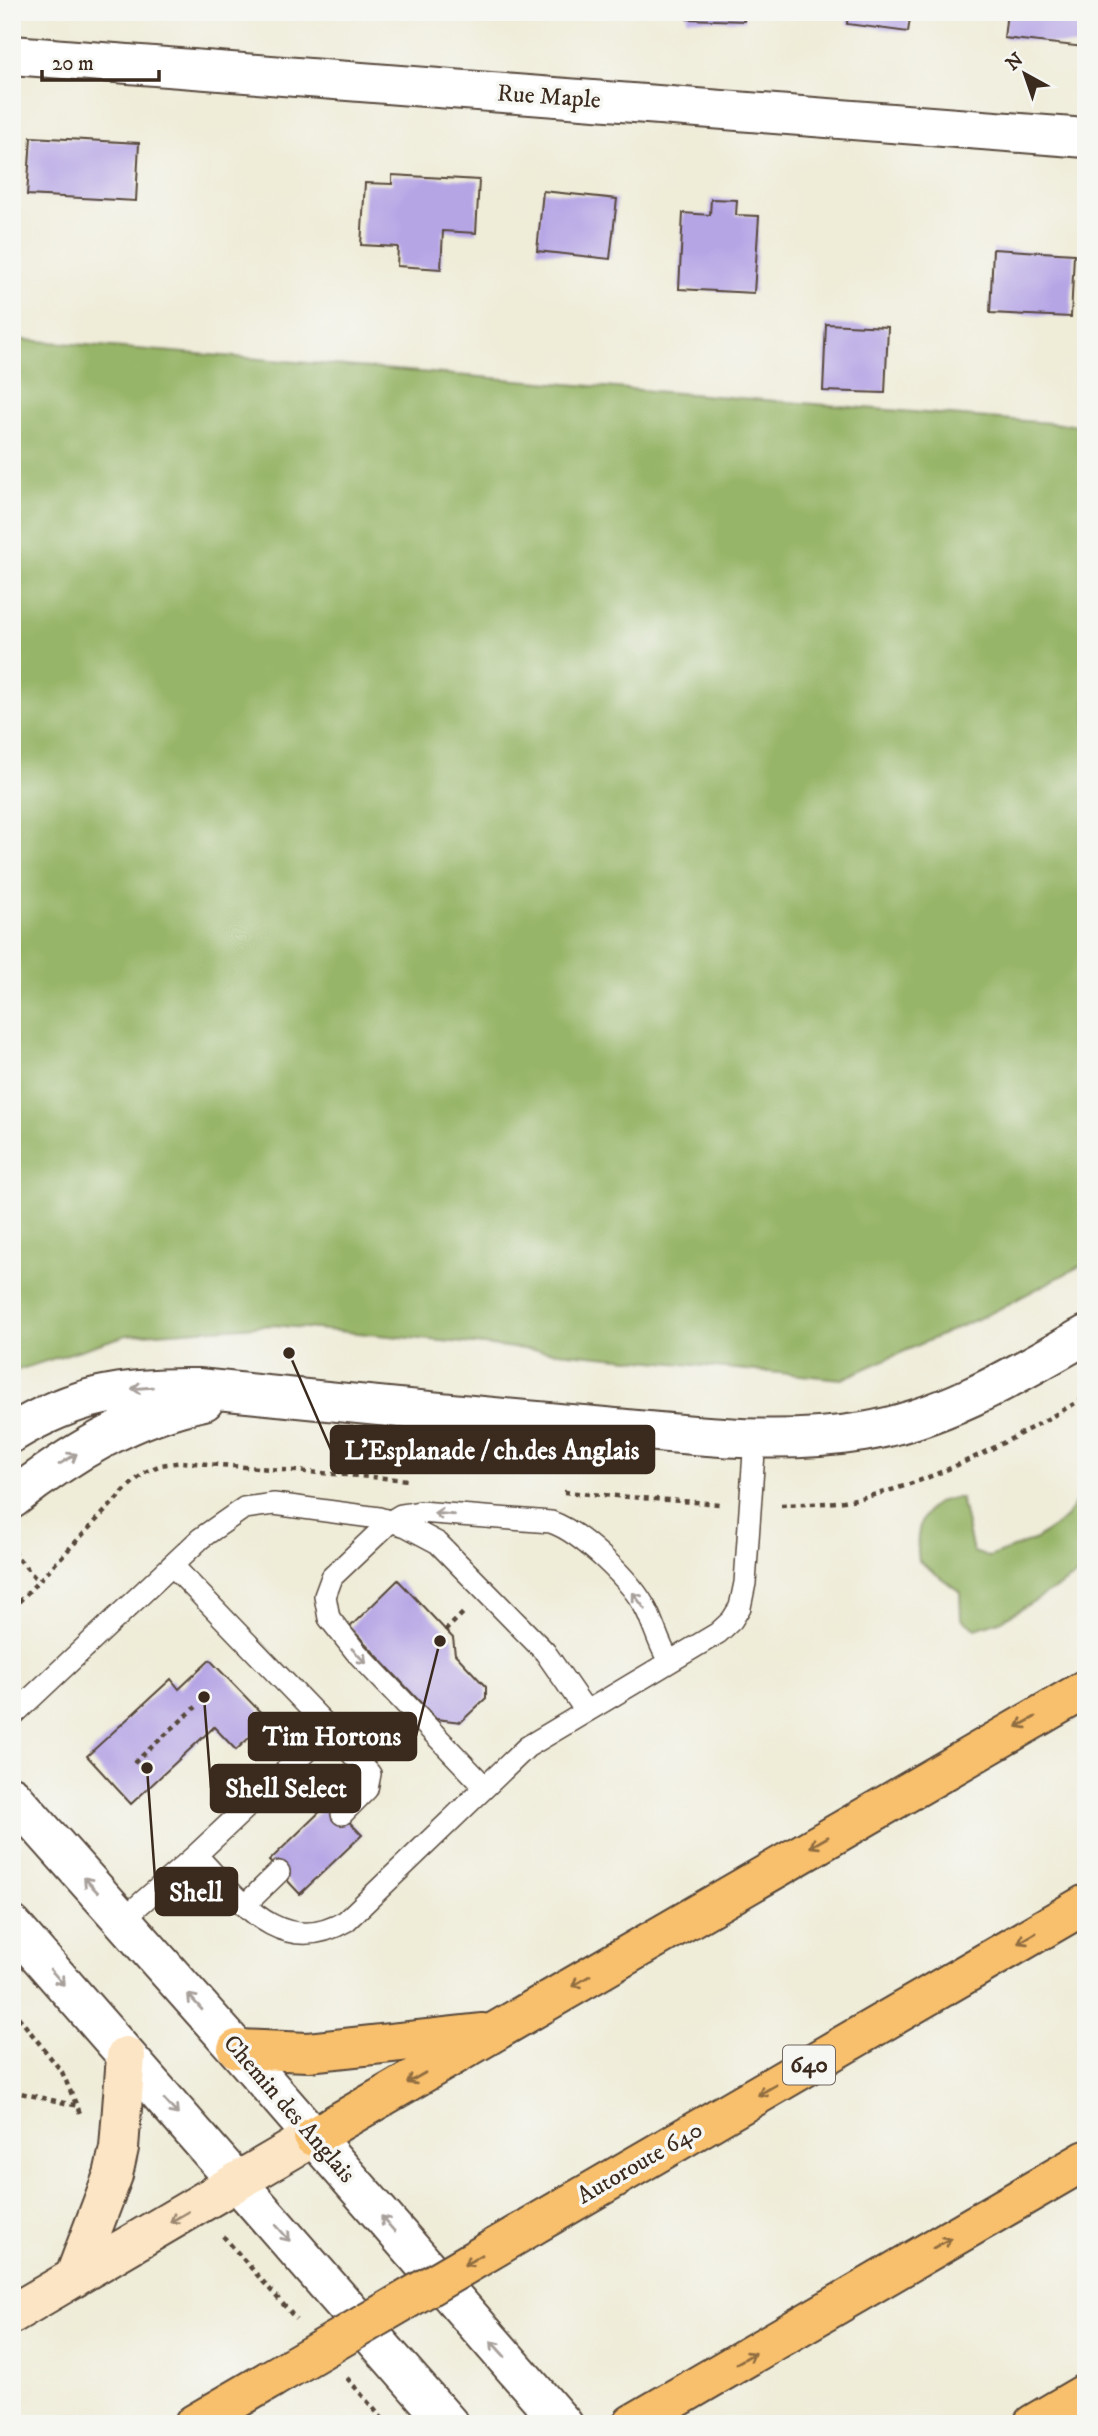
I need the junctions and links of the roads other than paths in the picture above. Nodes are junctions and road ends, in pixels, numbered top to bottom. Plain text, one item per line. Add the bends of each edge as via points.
1 (12, 55) edge
2 (1086, 138) edge
3 (1086, 1335) edge
4 (283, 1397) junction
5 (12, 1433) edge
6 (755, 1438) junction
7 (12, 1499) edge
8 (391, 1521) junction
9 (172, 1565) junction
10 (669, 1661) junction
11 (1086, 1689) edge
12 (586, 1711) junction
13 (12, 1716) edge
14 (330, 1729) junction
15 (485, 1787) junction
16 (12, 1797) edge
17 (342, 1814) dead end
18 (196, 1855) junction
19 (279, 1872) dead end
20 (1086, 1903) edge
21 (245, 1905) junction
22 (122, 1920) junction
23 (12, 1925) edge
24 (496, 2031) junction
25 (237, 2049) junction
26 (126, 2056) junction
27 (313, 2137) junction
28 (1086, 2160) edge
29 (237, 2182) junction
30 (74, 2277) junction
31 (12, 2314) edge
32 (1086, 2393) edge
33 (194, 2424) edge
34 (449, 2424) edge
35 (564, 2424) edge
36 (632, 2424) edge
37 (1033, 2424) edge

1 - 2 street, Rue Maple
3 - 6 street via 999,1384 900,1422 831,1436
4 -> 5 street via 198,1388 118,1390 69,1404
4 - 6 street
7 -> 4 street via 57,1466 136,1421 205,1401
6 - 10 lane via 740,1607 718,1633
8 - 9 lane via 258,1504 226,1518
10 -> 8 lane via 638,1598 596,1551 565,1527 551,1522 420,1512
8 - 12 lane via 438,1543 545,1652
8 -> 15 lane via 332,1577 325,1596 329,1618 356,1653
9 - 13 lane
9 - 14 lane
10 - 12 lane
11 -> 24 highway
12 - 15 lane via 527,1747
14 - 17 lane via 370,1774 368,1788
14 - 18 lane
15 - 21 lane via 366,1904 329,1931 292,1934 275,1928
22 -> 16 street, Chemin des Anglais
18 - 21 lane
18 - 22 lane
19 - 21 lane
20 -> 33 highway, Autoroute 640 / 640, bridge
25 -> 22 street, Chemin des Anglais
23 -> 26 street
24 - 25 highway via 308,2052
24 -> 27 highway
25 - 27 street, Chemin des Anglais
26 -> 29 street
26 - 30 main road via 113,2175
27 - 29 main road
35 -> 27 street, Chemin des Anglais
36 -> 28 highway
29 -> 30 main road
29 -> 34 street
30 - 31 main road
32 - 37 highway

